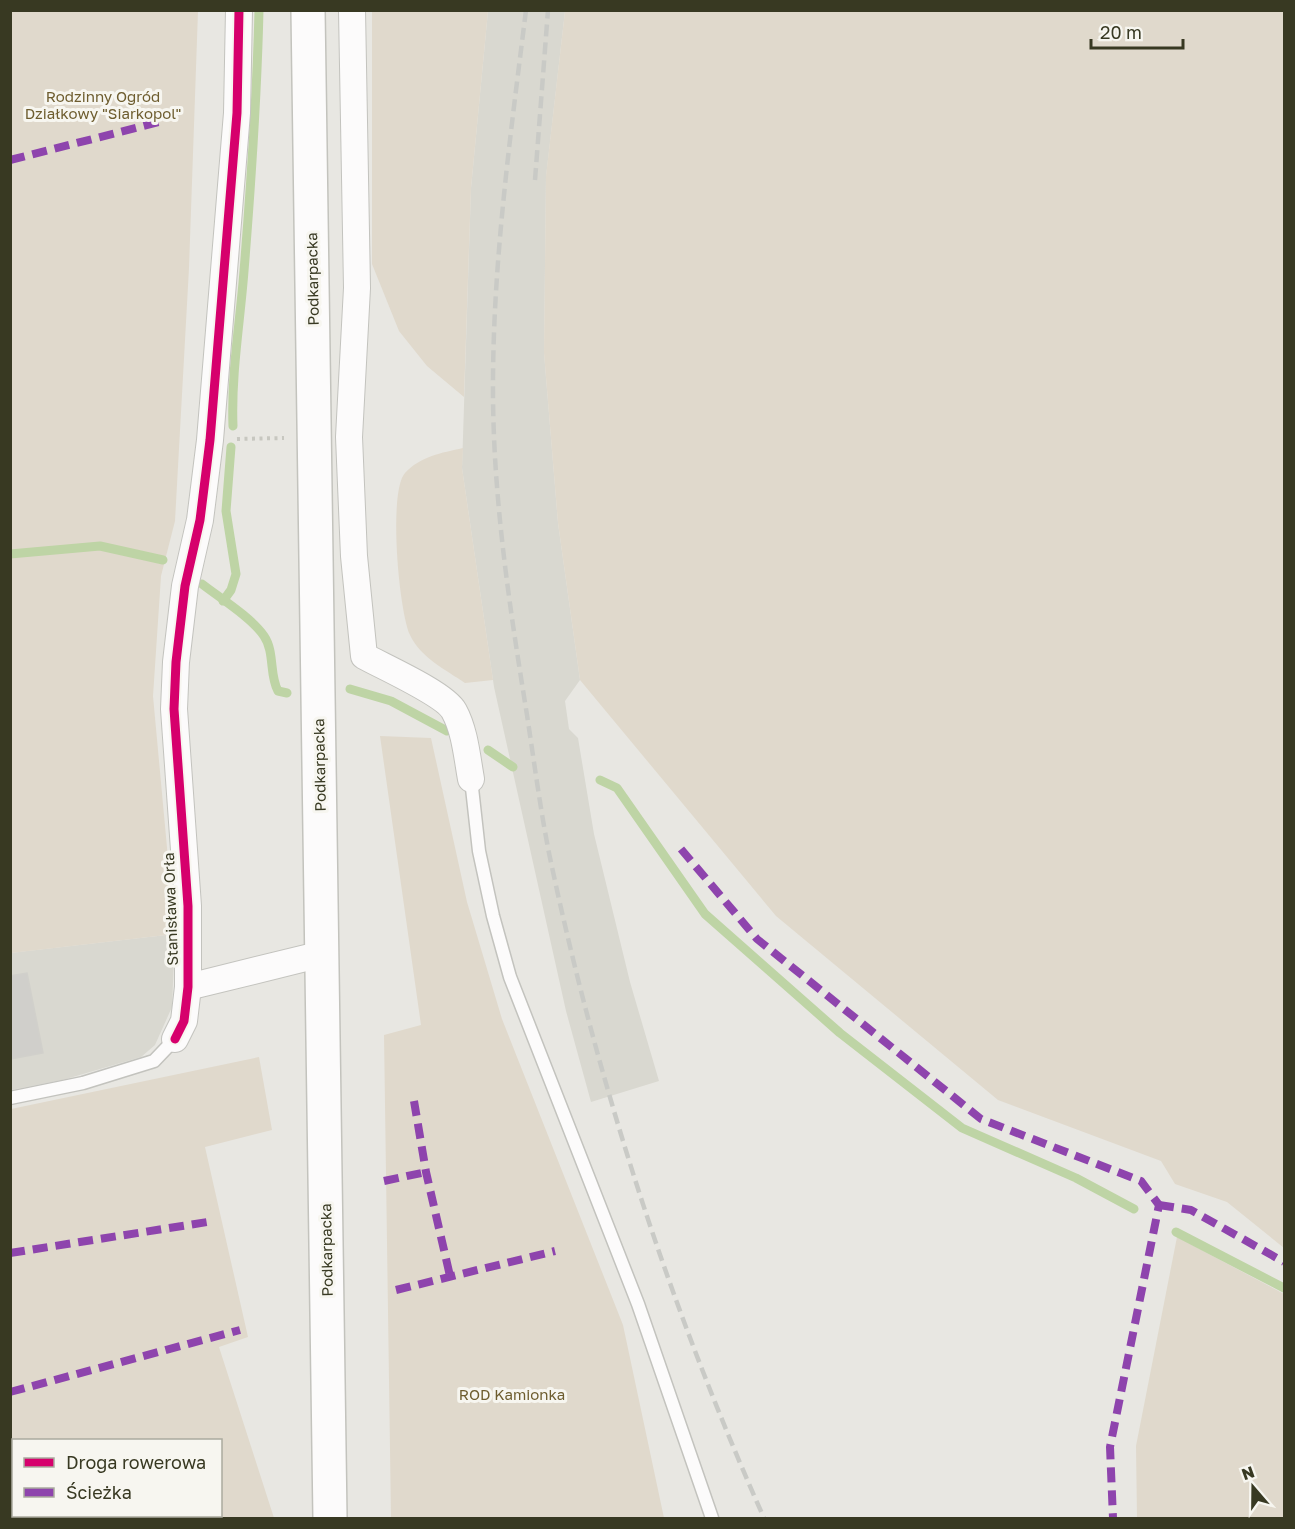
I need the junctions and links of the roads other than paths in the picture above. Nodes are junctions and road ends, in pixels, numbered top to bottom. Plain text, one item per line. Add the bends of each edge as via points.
1 (239, 10) edge
2 (308, 10) edge
3 (352, 10) edge
4 (471, 779) joint
5 (321, 954) junction
6 (188, 987) junction
7 (175, 1039) joint
8 (10, 1098) edge
9 (330, 1518) edge
10 (712, 1518) edge

1 - 6 street, Stanisława Orła via 237,113 210,440 200,520 180,618 174,709 188,906
2 - 5 main road, Podkarpacka
3 - 4 street via 357,288 349,437 354,556 364,656 439,697 454,710 465,741
4 - 10 lane via 479,851 510,977 638,1304
5 - 6 street
5 - 9 main road, Podkarpacka
6 - 7 street, Stanisława Orła via 184,1021
7 - 8 lane, Stanisława Orła via 154,1062 83,1083

